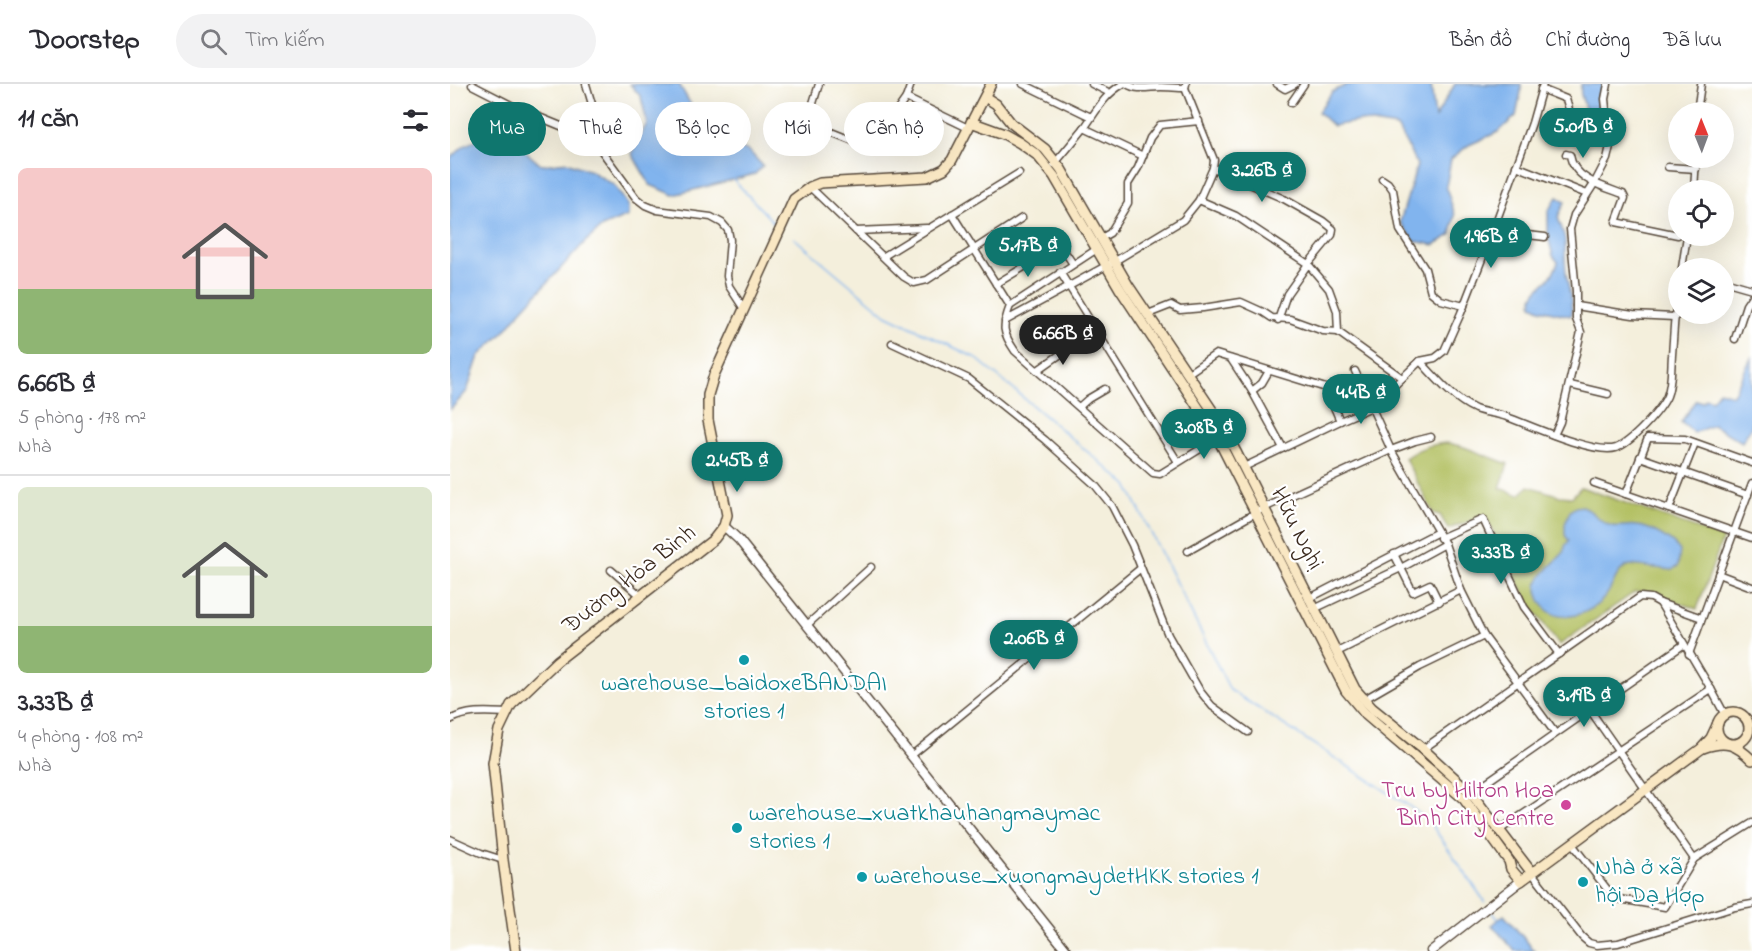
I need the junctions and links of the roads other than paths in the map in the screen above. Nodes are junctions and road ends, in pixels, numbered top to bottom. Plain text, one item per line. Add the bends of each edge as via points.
1 (586, 84) edge
2 (819, 84) edge
3 (911, 84) edge
4 (991, 84) edge
5 (1023, 84) edge
6 (1092, 84) edge
7 (1125, 84) edge
8 (1277, 84) edge
9 (1295, 84) edge
10 (1304, 84) edge
11 (1608, 84) edge
12 (1701, 84) edge
13 (472, 85) edge
14 (1185, 86) edge
15 (1542, 87) edge
16 (1110, 93) junction
17 (985, 97) junction
18 (906, 98) junction
19 (591, 102) edge
20 (1698, 102) edge
21 (1291, 104) dead end
22 (1091, 117) junction
23 (1199, 120) junction
24 (558, 124) edge
25 (970, 125) junction
26 (1547, 127) dead end
27 (1084, 128) junction
28 (1608, 133) junction
29 (1574, 134) junction
30 (1566, 154) dead end
31 (605, 156) edge
32 (1143, 156) junction
33 (1052, 165) junction
34 (1516, 166) junction
35 (1213, 168) junction
36 (1677, 168) edge
37 (1696, 170) joint
38 (1019, 173) dead end
39 (1382, 179) dead end
40 (1695, 180) edge
41 (1594, 184) junction
42 (810, 187) junction
43 (1587, 194) junction
44 (1198, 200) junction
45 (952, 214) junction
46 (1022, 218) dead end
47 (930, 228) junction
48 (856, 231) junction
49 (1493, 231) junction
50 (1668, 234) edge
51 (1545, 237) dead end
52 (1101, 238) junction
53 (974, 248) junction
54 (1097, 249) junction
55 (884, 256) junction
56 (1073, 264) junction
57 (1111, 264) junction
58 (1308, 264) junction
59 (1060, 272) junction
60 (996, 284) junction
61 (1734, 284) edge
62 (1069, 286) junction
63 (1752, 289) edge
64 (1752, 296) edge
65 (1010, 306) junction
66 (1464, 306) junction
67 (1576, 306) junction
68 (744, 309) junction
69 (1148, 314) junction
70 (1668, 317) edge
71 (1278, 320) junction
72 (1005, 321) junction
73 (1674, 324) edge
74 (1338, 332) junction
75 (1735, 339) dead end
76 (892, 343) dead end
77 (1075, 344) dead end
78 (1230, 359) junction
79 (1420, 361) junction
80 (1038, 369) junction
81 (1269, 370) junction
82 (1355, 371) dead end
83 (1187, 374) junction
84 (1402, 378) junction
85 (1570, 385) junction
86 (1105, 388) dead end
87 (1252, 391) junction
88 (1608, 394) dead end
89 (1079, 407) junction
90 (1372, 407) junction
91 (1340, 421) junction
92 (1641, 429) junction
93 (1554, 435) junction
94 (1431, 437) dead end
95 (1218, 438) junction
96 (1647, 438) junction
97 (1695, 443) junction
98 (1283, 448) junction
99 (1391, 450) junction
100 (1232, 454) junction
101 (1640, 457) junction
102 (1178, 462) junction
103 (1752, 463) edge
104 (1244, 467) junction
105 (1683, 472) junction
106 (1594, 483) dead end
107 (1752, 483) edge
108 (1626, 494) junction
109 (1748, 495) junction
110 (1669, 509) junction
111 (1261, 510) junction
112 (724, 526) junction
113 (1734, 532) junction
114 (1439, 535) junction
115 (1752, 538) edge
116 (1444, 544) junction
117 (1188, 551) dead end
118 (1394, 555) junction
119 (872, 567) dead end
120 (1141, 568) junction
121 (1401, 568) junction
122 (611, 570) dead end
123 (1718, 574) junction
124 (1349, 577) junction
125 (1752, 587) edge
126 (1356, 590) junction
127 (1461, 590) junction
128 (641, 596) junction
129 (1306, 602) junction
130 (1439, 602) junction
131 (1660, 603) junction
132 (1315, 609) junction
133 (1702, 618) junction
134 (807, 625) junction
135 (1484, 636) junction
136 (1683, 645) junction
137 (1337, 652) junction
138 (1559, 654) junction
139 (1689, 654) junction
140 (1518, 683) junction
141 (1578, 688) dead end
142 (1711, 688) junction
143 (1363, 700) junction
144 (1752, 709) edge
145 (1590, 710) junction
146 (507, 713) junction
147 (1730, 714) junction
148 (450, 720) edge
149 (1718, 723) junction
150 (1750, 727) edge
151 (1248, 732) dead end
152 (1555, 733) junction
153 (1730, 744) junction
154 (1423, 749) junction
155 (1701, 749) junction
156 (1619, 751) junction
157 (912, 755) junction
158 (1752, 755) edge
159 (1752, 760) edge
160 (1443, 774) junction
161 (1646, 789) junction
162 (1471, 793) junction
163 (1752, 823) edge
164 (1498, 831) junction
165 (450, 839) edge
166 (1572, 844) junction
167 (1694, 859) junction
168 (503, 860) junction
169 (1532, 873) junction
170 (1517, 884) junction
171 (1752, 904) edge
172 (516, 951) edge
173 (1067, 951) edge
174 (1431, 951) edge

1 - 19 street
2 - 18 street via 810,113 814,122 856,142 867,142 880,135
3 - 18 street
4 - 17 main road
5 - 22 street
6 - 16 street
7 - 14 street via 1146,88
7 - 16 street
8 - 9 street via 1285,89
10 - 21 street
11 - 28 street
12 - 20 street
13 - 24 street
14 - 23 street
15 - 29 street via 1566,99
15 - 34 street
16 - 22 street
17 - 25 main road
17 - 33 main road, Hữu Nghị via 1045,149
18 - 25 street
22 - 27 street
23 - 32 street via 1160,124
23 - 35 street via 1213,154
25 - 33 main road, Hữu Nghị via 1004,134
25 - 42 main road via 952,160 927,177 843,181
26 - 29 street
27 - 32 street
27 - 33 street
28 - 29 street
28 - 41 street via 1607,159
30 - 41 street
31 - 68 street via 645,205 711,217 722,223 730,240 729,286
32 - 52 street via 1128,184 1128,203 1110,233
33 - 52 main road, Hữu Nghị via 1061,169
33 - 54 main road, Hữu Nghị
34 - 43 street
34 - 49 street
35 - 44 street
35 - 58 street via 1284,199 1332,228 1332,235
36 - 37 street
37 - 40 street
38 - 45 street
39 - 66 street via 1393,190 1400,230 1425,269 1431,292 1442,300
41 - 43 street
41 - 50 street via 1623,194 1616,222
42 - 48 street
42 - 68 main road, Đường Hòa Bình via 794,199
43 - 67 street via 1570,230
44 - 57 street via 1183,220
44 - 58 street via 1236,216
45 - 47 street
45 - 53 street
46 - 53 street
47 - 48 street
47 - 55 street
48 - 55 street
49 - 51 street
49 - 66 street
52 - 57 main road, Hữu Nghị
53 - 55 street via 920,283 910,281
53 - 60 street
54 - 56 street
54 - 57 main road, Hữu Nghị
56 - 59 street
56 - 60 street via 1057,247
57 - 62 street
57 - 69 main road, Hữu Nghị
57 - 95 main road, Hữu Nghị
58 - 71 street via 1287,294
58 - 74 street via 1329,289 1337,311
59 - 62 street
59 - 65 street
60 - 65 street
61 - 63 street
62 - 72 street
62 - 102 street
64 - 75 street
65 - 72 street
66 - 79 street via 1444,351
67 - 70 street
67 - 85 street via 1581,332
68 - 112 main road, Đường Hòa Bình via 708,395 708,420 727,515
69 - 71 street via 1171,305 1180,310 1241,302
69 - 83 main road, Hữu Nghị
71 - 74 street
72 - 80 street via 1006,339
73 - 92 street via 1667,395
74 - 84 street
76 - 120 street via 969,379 1056,449 1112,506
77 - 80 street
78 - 81 street
78 - 83 street via 1216,354
78 - 87 street
79 - 84 street
79 - 93 street via 1444,387 1476,409
80 - 89 street
81 - 87 street
81 - 91 street via 1326,388
82 - 90 street
83 - 100 main road, Hữu Nghị via 1220,422
84 - 90 street
85 - 88 street
85 - 93 street
86 - 89 street
87 - 98 street
89 - 102 street via 1153,473 1160,474
90 - 91 street
90 - 99 street
91 - 98 street
92 - 93 street via 1616,448 1584,445
92 - 96 street
94 - 99 street
95 - 100 main road, Hữu Nghị
95 - 102 street
96 - 97 street via 1676,438
96 - 101 street
97 - 103 street
97 - 105 street
98 - 104 street
99 - 111 street
99 - 114 street
100 - 104 main road, Hữu Nghị
100 - 111 main road, Hữu Nghị
101 - 105 street
101 - 108 street
104 - 111 main road, Hữu Nghị
105 - 109 street
105 - 110 street
106 - 108 street
107 - 109 street
108 - 110 street
109 - 113 street
110 - 113 street
111 - 117 street
111 - 129 main road, Hữu Nghị
112 - 128 main road, Đường Hòa Bình via 714,539
112 - 134 street
113 - 115 street
113 - 123 street
114 - 116 street
114 - 118 street
114 - 138 street via 1483,519 1524,607
116 - 121 street
116 - 127 street
118 - 121 street
118 - 124 street
119 - 134 street
120 - 151 street via 1168,634 1200,691 1212,706
120 - 157 street
121 - 126 street
121 - 130 street via 1413,592 1430,584
122 - 128 street
123 - 125 street
123 - 133 street
124 - 126 street
124 - 129 street
126 - 132 street
127 - 130 street
127 - 135 street
128 - 146 main road, Đường Hòa Bình via 557,661
129 - 132 main road, Hữu Nghị
129 - 160 main road, Hữu Nghị via 1355,702 1366,715
130 - 137 street
131 - 133 street
131 - 136 street
131 - 138 street via 1640,597
132 - 137 main road, Hữu Nghị
133 - 139 street
134 - 157 street
135 - 140 street
135 - 143 street
136 - 139 street
136 - 145 street
137 - 143 main road, Hữu Nghị
138 - 140 street
139 - 142 street
140 - 152 street
140 - 154 street
141 - 145 street
142 - 147 street
142 - 156 street
143 - 154 main road, Hữu Nghị
144 - 147 main road
145 - 152 street
145 - 156 street
146 - 148 street via 471,712
146 - 168 main road, Đường Hòa Bình via 499,730 493,763
147 - 149 main road
147 - 150 main road via 1740,714
149 - 153 main road via 1718,734
149 - 155 main road
150 - 153 main road via 1740,742
150 - 158 main road
152 - 162 street
153 - 155 main road
153 - 159 main road
154 - 160 main road, Hữu Nghị
155 - 161 main road
156 - 161 street
156 - 164 street
157 - 173 street
160 - 162 main road, Hữu Nghị
160 - 170 main road, Hữu Nghị via 1509,861
161 - 166 main road
161 - 167 street
162 - 164 main road, Hữu Nghị
163 - 167 street
164 - 169 main road, Hữu Nghị
165 - 168 street
166 - 167 street via 1614,898 1665,907
166 - 169 main road
168 - 172 main road, Đường Hòa Bình
169 - 170 main road
169 - 171 street via 1577,932 1588,943 1597,945 1618,944
170 - 174 street

